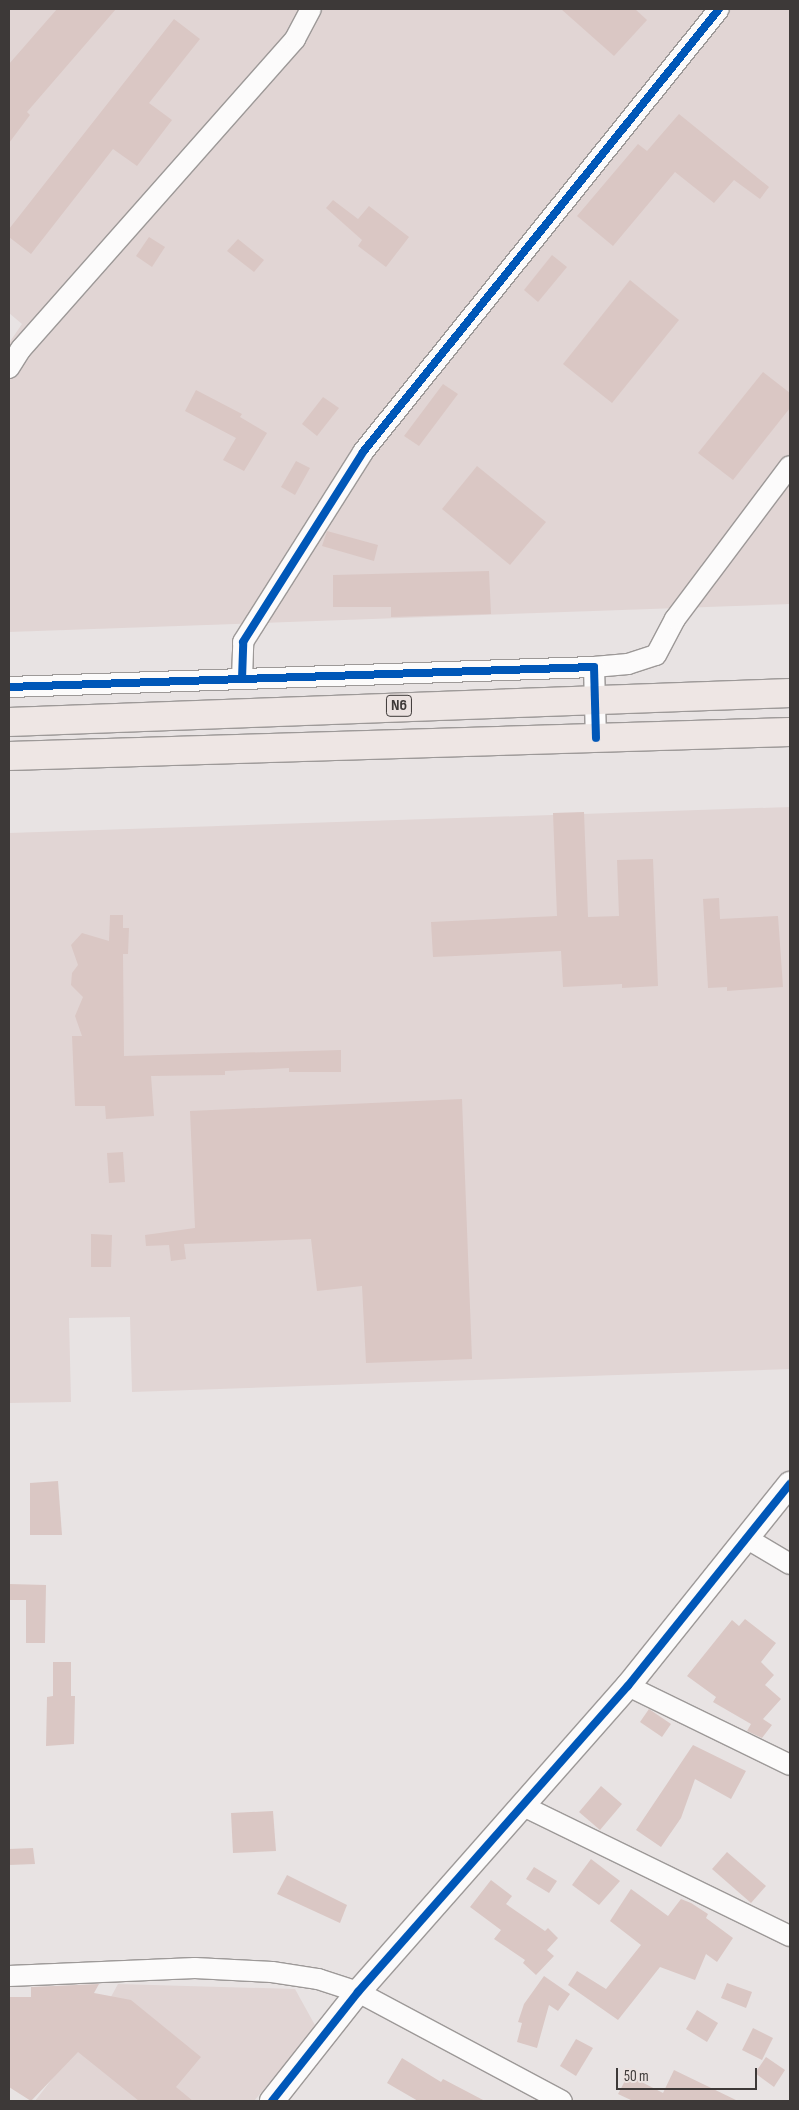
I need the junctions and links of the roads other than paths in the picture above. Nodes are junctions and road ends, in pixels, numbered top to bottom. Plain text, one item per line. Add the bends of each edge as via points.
1 (311, 9) edge
2 (719, 9) edge
3 (9, 368) edge
4 (790, 466) edge
5 (594, 667) junction
6 (242, 679) junction
7 (9, 688) edge
8 (790, 694) edge
9 (595, 699) junction
10 (9, 722) edge
11 (790, 732) edge
12 (596, 738) junction
13 (9, 756) edge
14 (790, 1484) edge
15 (746, 1538) junction
16 (790, 1564) edge
17 (628, 1686) junction
18 (790, 1766) edge
19 (523, 1806) junction
20 (790, 1936) edge
21 (9, 1976) edge
22 (358, 1992) junction
23 (272, 2101) edge
24 (562, 2101) edge

1 - 3 street via 294,39 21,349
2 - 6 street via 363,452 244,642
4 - 5 street via 675,619 656,655 628,664
5 - 6 street
5 - 9 street
6 - 7 street
8 - 9 highway, N6
9 - 10 highway, N6
9 - 12 street
11 - 12 highway, N6
12 - 13 highway, N6
14 - 15 street
15 - 16 street
15 - 17 street
17 - 18 street
17 - 19 street
19 - 20 street
19 - 22 street
21 - 22 street via 195,1968 272,1972 318,1979
22 - 23 street
22 - 24 street

